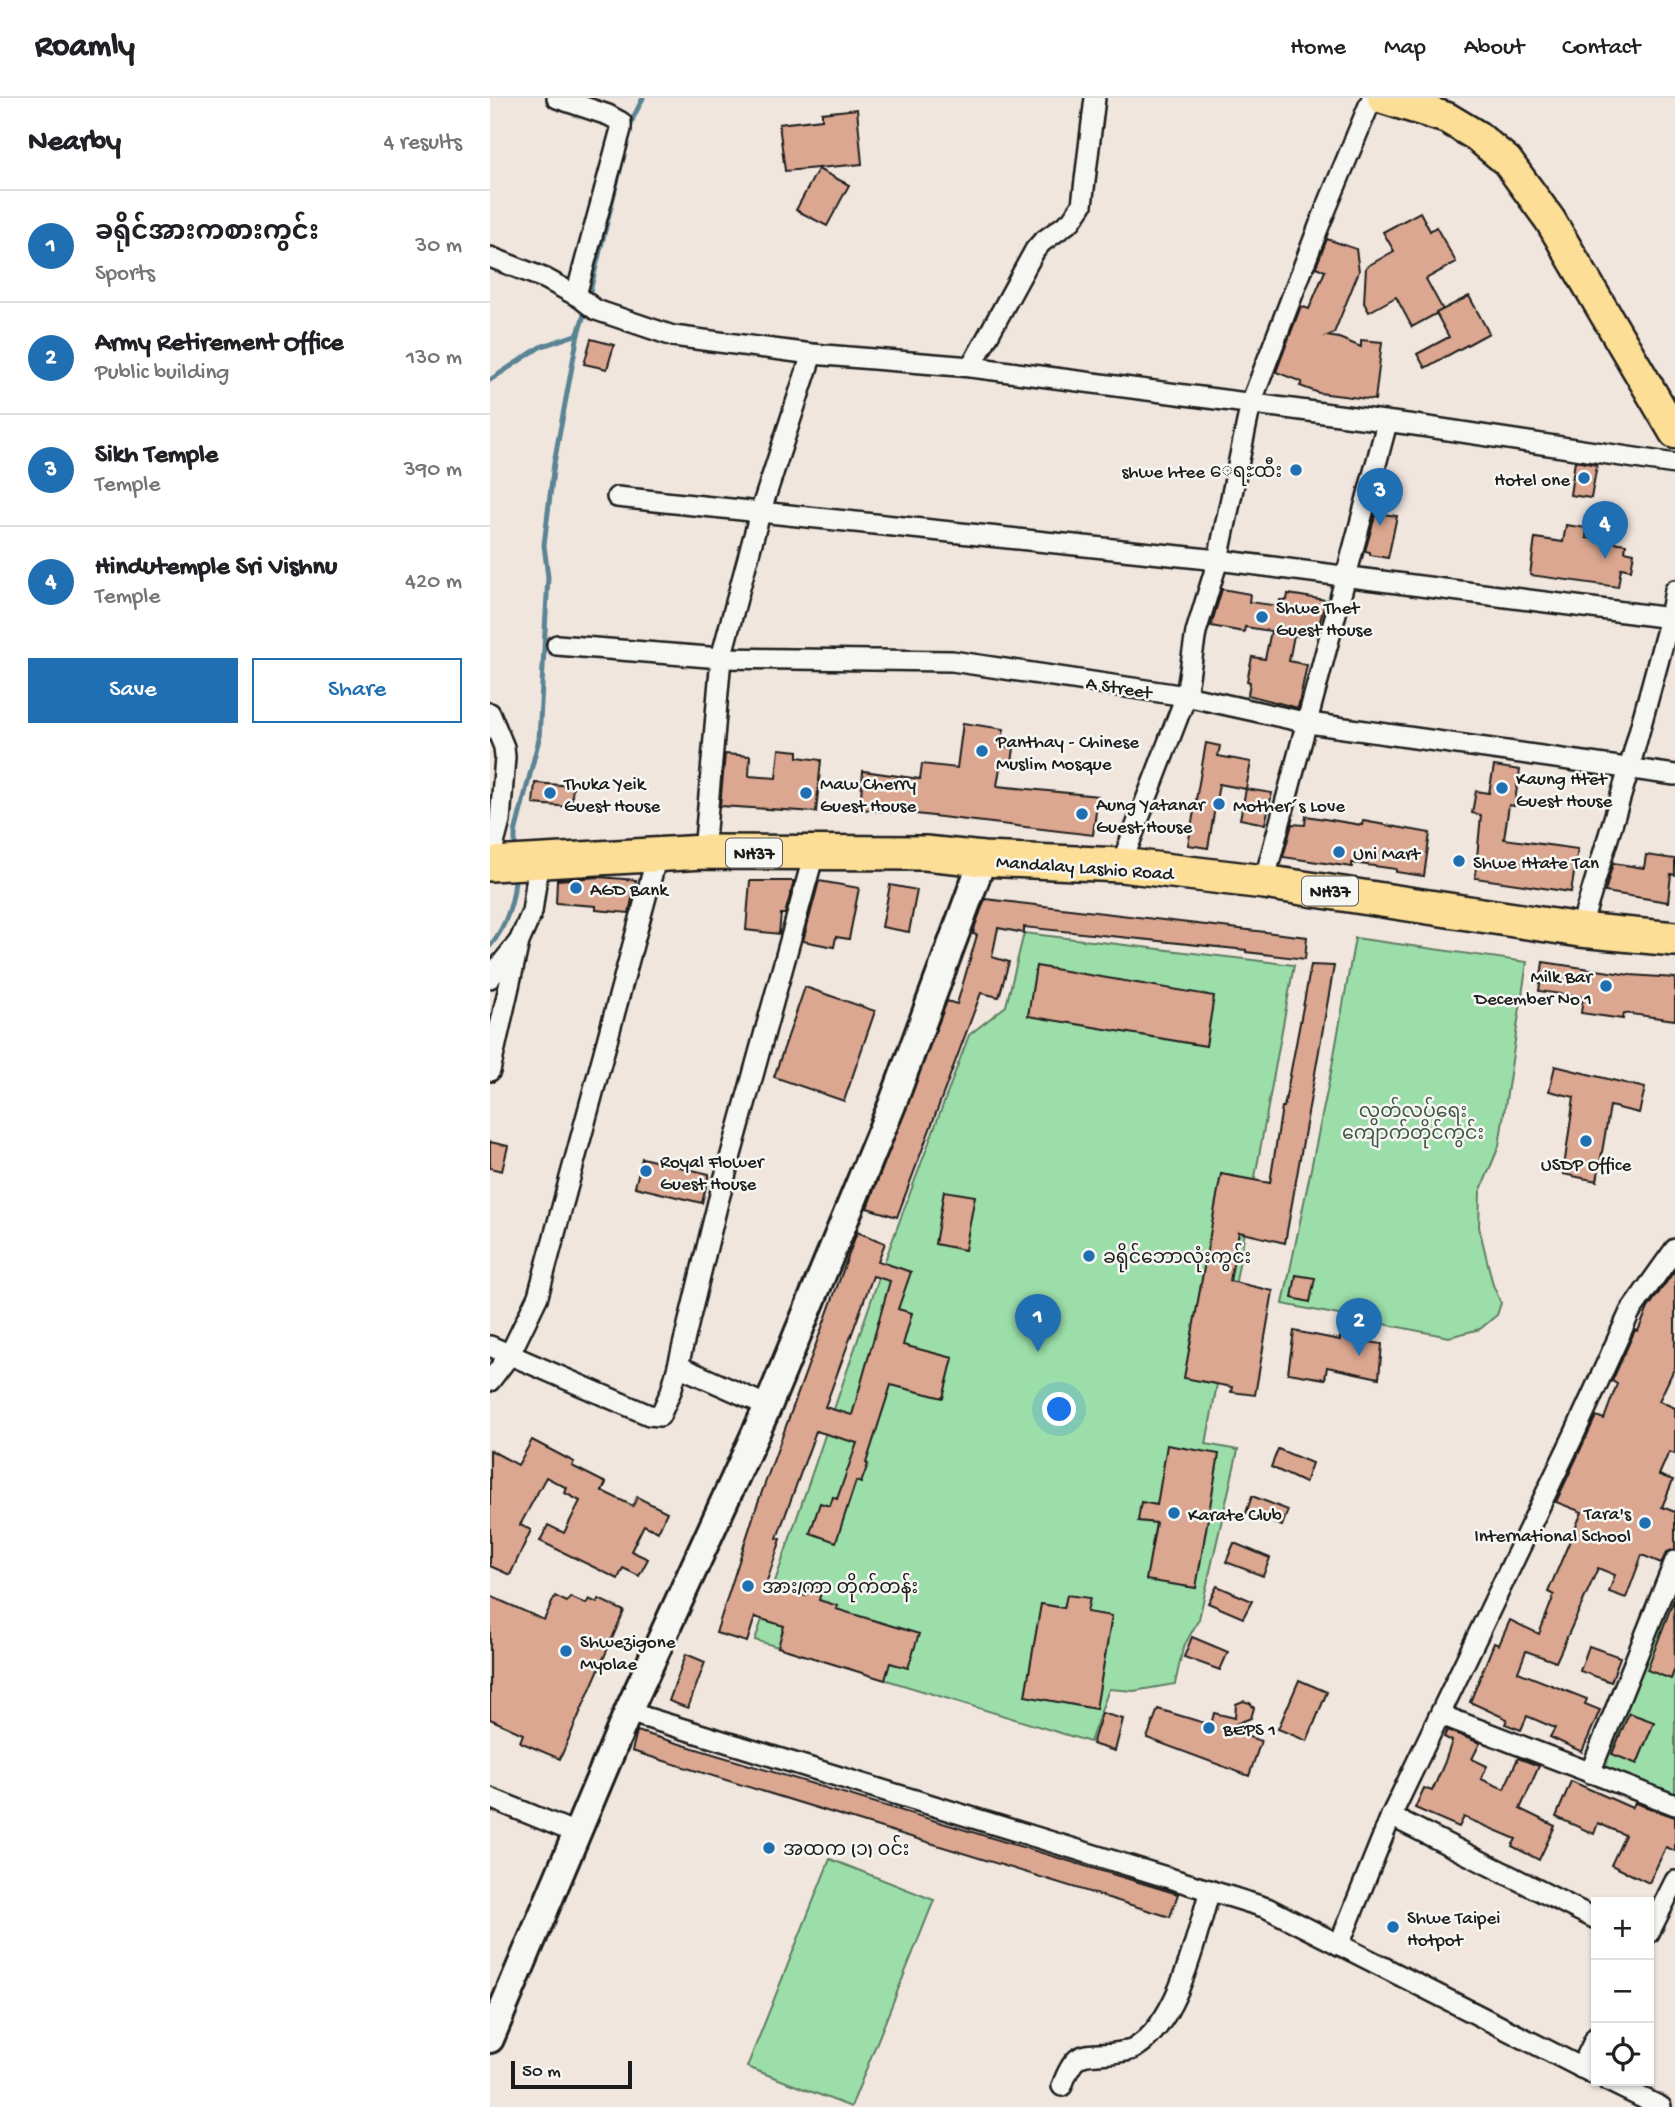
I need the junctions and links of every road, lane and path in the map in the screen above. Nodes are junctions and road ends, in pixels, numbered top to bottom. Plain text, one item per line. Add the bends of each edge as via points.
1 (557, 98) edge
2 (1095, 98) edge
3 (1372, 98) edge
4 (1383, 98) edge
5 (490, 257) edge
6 (577, 296) junction
7 (812, 354) junction
8 (971, 367) junction
9 (1251, 403) junction
10 (1387, 423) junction
11 (1675, 433) edge
12 (1675, 464) edge
13 (617, 497) dead end
14 (760, 513) junction
15 (1218, 560) junction
16 (1345, 578) junction
17 (1675, 590) edge
18 (1670, 618) junction
19 (557, 645) dead end
20 (721, 658) junction
21 (1186, 696) junction
22 (490, 713) edge
23 (1309, 723) junction
24 (1629, 769) junction
25 (1675, 775) edge
26 (704, 852) junction
27 (814, 854) junction
28 (657, 856) junction
29 (983, 859) junction
30 (510, 862) edge
31 (1121, 865) junction
32 (1264, 882) junction
33 (1580, 930) junction
34 (1675, 939) edge
35 (519, 942) junction
36 (490, 978) edge
37 (490, 1071) edge
38 (1674, 1251) edge
39 (490, 1346) edge
40 (509, 1356) junction
41 (678, 1366) junction
42 (490, 1381) edge
43 (768, 1406) junction
44 (1675, 1561) edge
45 (628, 1712) junction
46 (1441, 1715) junction
47 (1590, 1773) junction
48 (490, 1798) edge
49 (1675, 1805) edge
50 (1391, 1816) junction
51 (576, 1833) junction
52 (1675, 1881) edge
53 (1210, 1890) junction
54 (1591, 1916) edge
55 (1654, 1923) edge
56 (1339, 1945) junction
57 (490, 2039) edge
58 (1588, 2071) edge
59 (1062, 2086) dead end
60 (1615, 2086) edge
61 (1634, 2100) edge
62 (1661, 2107) edge

1 - 6 street via 621,122
2 - 8 street via 1082,205 1071,221 1035,250
3 - 9 street
4 - 11 main road via 1447,118 1507,161 1550,220
5 - 6 street
6 - 7 street via 596,310 673,336
7 - 8 street
7 - 14 street
8 - 9 street
9 - 10 street
9 - 15 street
10 - 12 street
10 - 16 street
13 - 14 street
14 - 15 street
14 - 20 street
15 - 16 street
15 - 21 street via 1196,632
16 - 18 street
16 - 23 street
17 - 18 street
18 - 24 street
19 - 20 street, A Street
20 - 21 street, A Street via 953,661
20 - 26 street
21 - 23 street, A Street
21 - 31 street
22 - 30 street via 504,747 500,821
23 - 24 street, A Street
23 - 32 street
24 - 25 street, A Street
24 - 33 street
26 - 27 highway, Mandalay Lashio Road / NH37
26 - 28 highway, Mandalay Lashio Road / NH37
27 - 29 highway, Mandalay Lashio Road / NH37 via 925,853
27 - 41 street
28 - 30 highway, Mandalay Lashio Road / NH37
28 - 40 street via 538,1296
29 - 31 highway, Mandalay Lashio Road / NH37
29 - 43 street via 892,1105
30 - 35 street via 532,912
31 - 32 highway, Mandalay Lashio Road / NH37
32 - 33 highway, Mandalay Lashio Road / NH37
33 - 34 highway, Mandalay Lashio Road / NH37
35 - 36 street
35 - 37 street
38 - 46 street via 1630,1312
39 - 40 street
40 - 41 street via 660,1416
40 - 42 street
41 - 43 street
43 - 45 street
44 - 47 street
45 - 51 street
45 - 53 street
46 - 47 street
46 - 50 street
47 - 49 street
48 - 51 street
50 - 54 street
50 - 56 street
51 - 57 street
52 - 55 street
53 - 56 street via 1268,1908
53 - 59 street via 1188,1966 1171,2006 1150,2035 1133,2050 1086,2054 1075,2060
56 - 58 street
60 - 61 street
61 - 62 street

